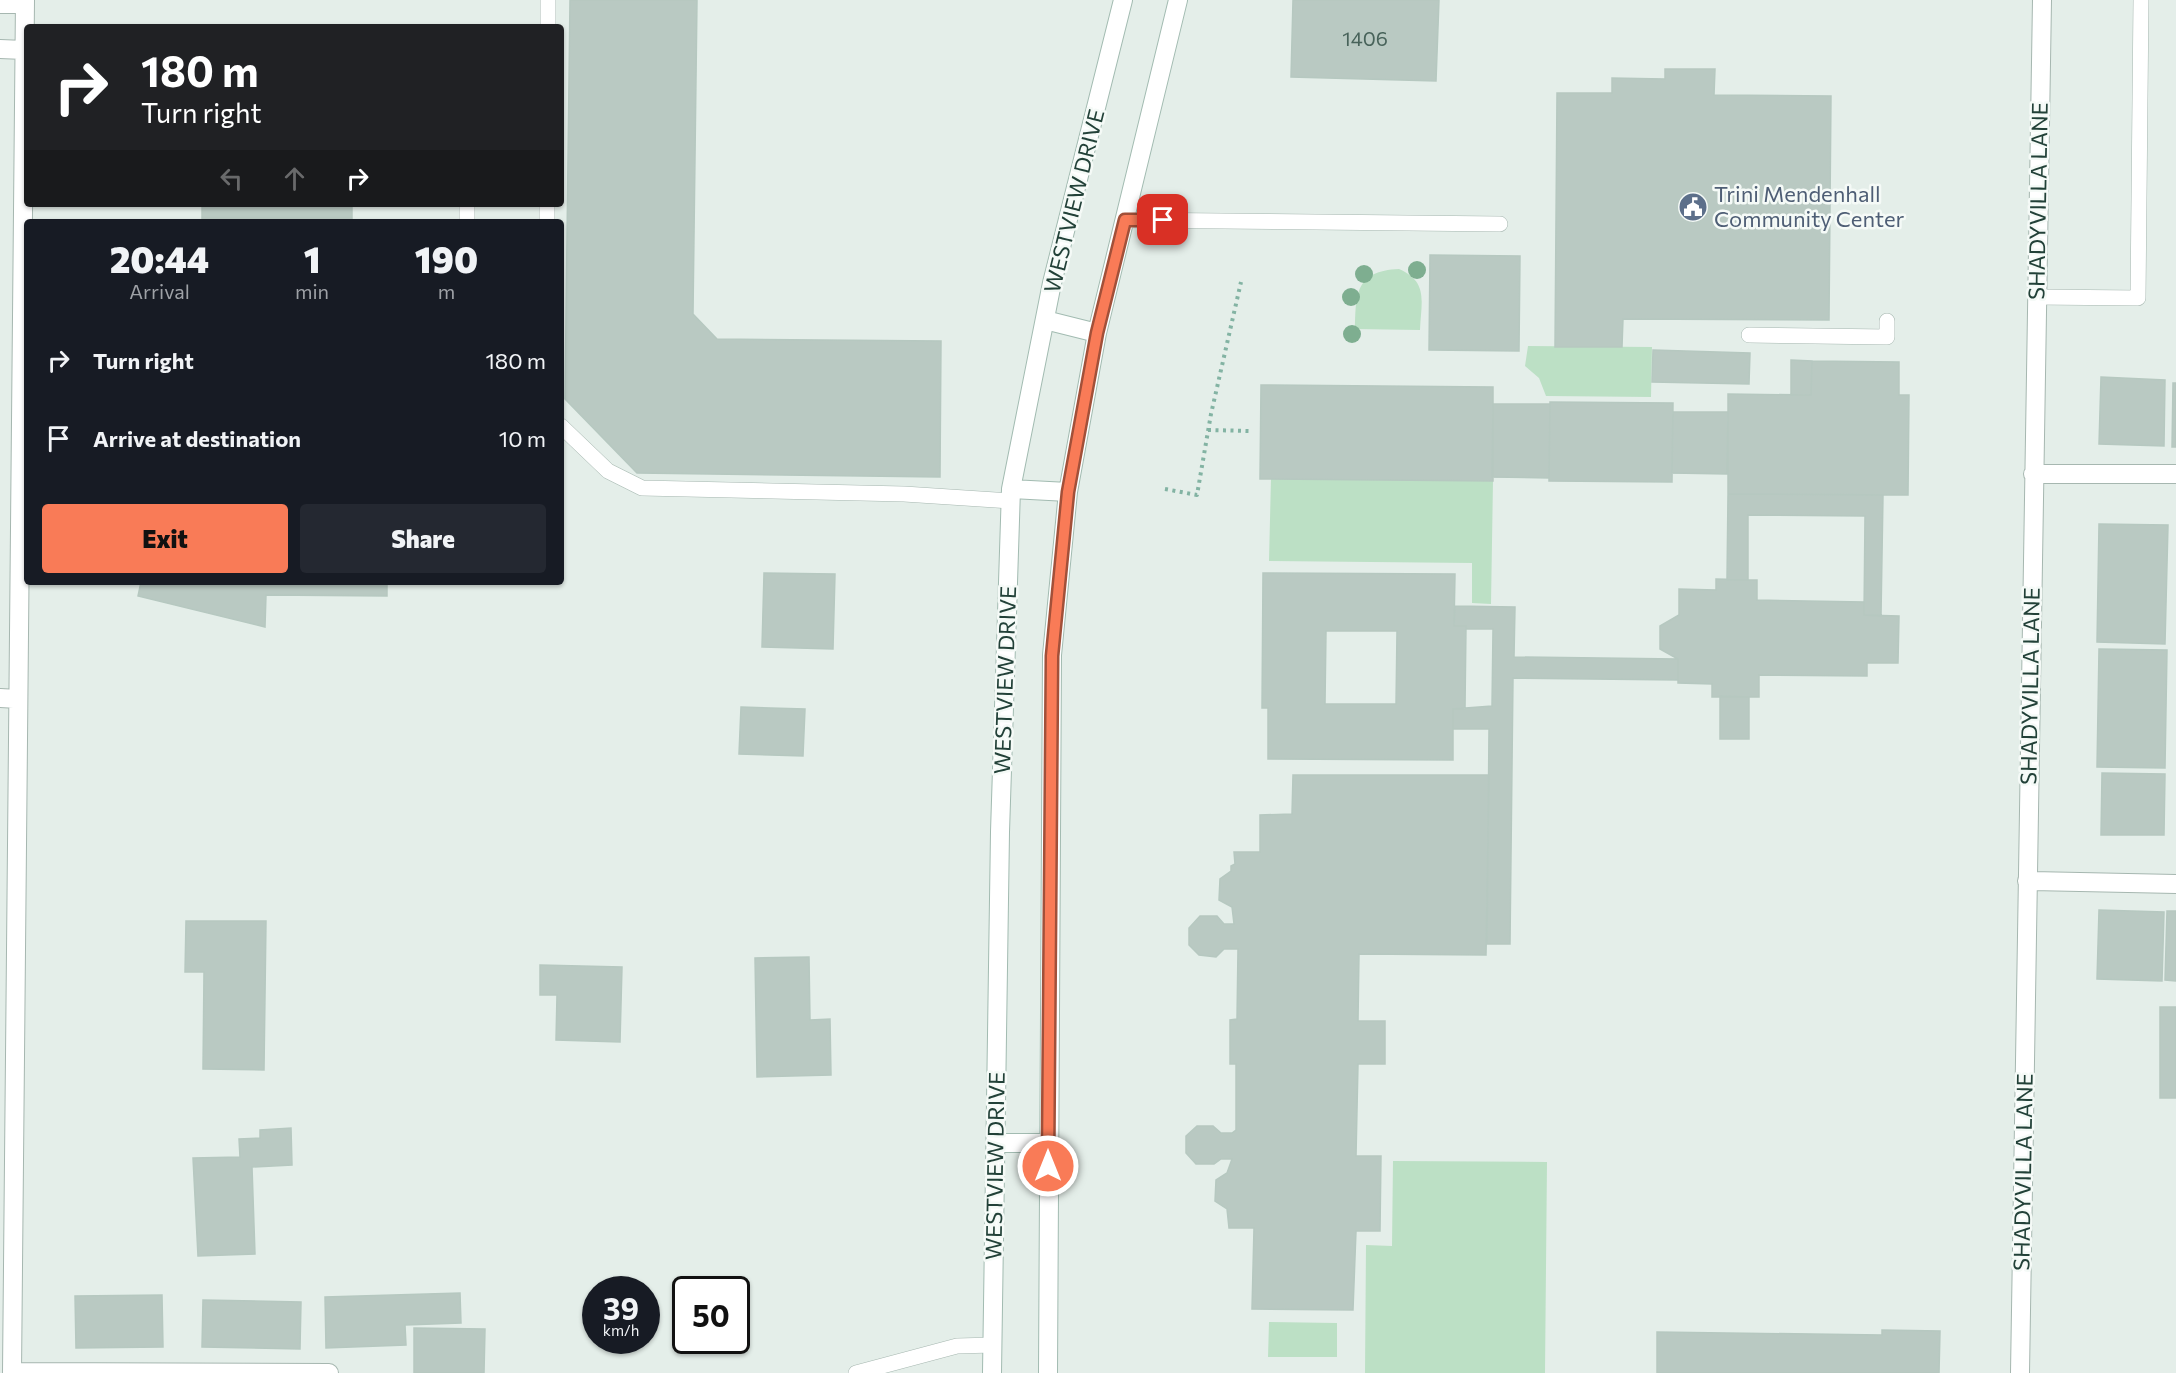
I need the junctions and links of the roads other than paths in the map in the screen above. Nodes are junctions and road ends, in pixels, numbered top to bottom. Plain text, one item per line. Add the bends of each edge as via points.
1 (548, 0) edge
2 (1123, 0) edge
3 (1178, 0) edge
4 (2042, 0) edge
5 (2141, 0) edge
6 (25, 2) edge
7 (0, 4) edge
8 (25, 24) edge
9 (548, 24) edge
10 (0, 49) edge
11 (24, 50) edge
12 (24, 126) edge
13 (1125, 220) junction
14 (1500, 224) dead end
15 (2036, 297) junction
16 (1045, 320) junction
17 (1887, 321) dead end
18 (1097, 333) junction
19 (1749, 335) dead end
20 (564, 429) edge
21 (2033, 474) junction
22 (2176, 474) edge
23 (1068, 492) junction
24 (1011, 495) junction
25 (9, 699) edge
26 (2027, 881) junction
27 (2176, 884) edge
28 (996, 1143) junction
29 (1048, 1143) junction
30 (7, 1231) edge
31 (7, 1273) edge
32 (993, 1345) junction
33 (12, 1373) edge
34 (328, 1373) edge
35 (856, 1373) edge
36 (992, 1373) edge
37 (1048, 1373) edge
38 (2020, 1373) edge

1 - 9 lane
2 - 16 street, WESTVIEW DRIVE
3 - 13 street, WESTVIEW DRIVE
4 - 15 street, SHADYVILLA LANE
5 - 15 lane via 2138,298
6 - 7 street
6 - 8 street
10 - 11 street
12 - 25 street
13 - 14 lane
13 - 18 street, WESTVIEW DRIVE
15 - 21 street, SHADYVILLA LANE
16 - 18 street
16 - 24 street, WESTVIEW DRIVE
17 - 19 lane via 1887,337
18 - 23 street, WESTVIEW DRIVE
20 - 24 lane via 608,471 642,488
21 - 22 street
21 - 26 street, SHADYVILLA LANE
23 - 24 street
23 - 29 street, WESTVIEW DRIVE via 1052,656
24 - 28 street, WESTVIEW DRIVE via 1000,832
25 - 30 street
26 - 27 street
26 - 38 street, SHADYVILLA LANE
28 - 29 street
28 - 32 street, WESTVIEW DRIVE
29 - 37 street, WESTVIEW DRIVE
30 - 31 street
31 - 33 street
32 - 35 lane via 957,1346
32 - 36 street, WESTVIEW DRIVE
33 - 34 street

